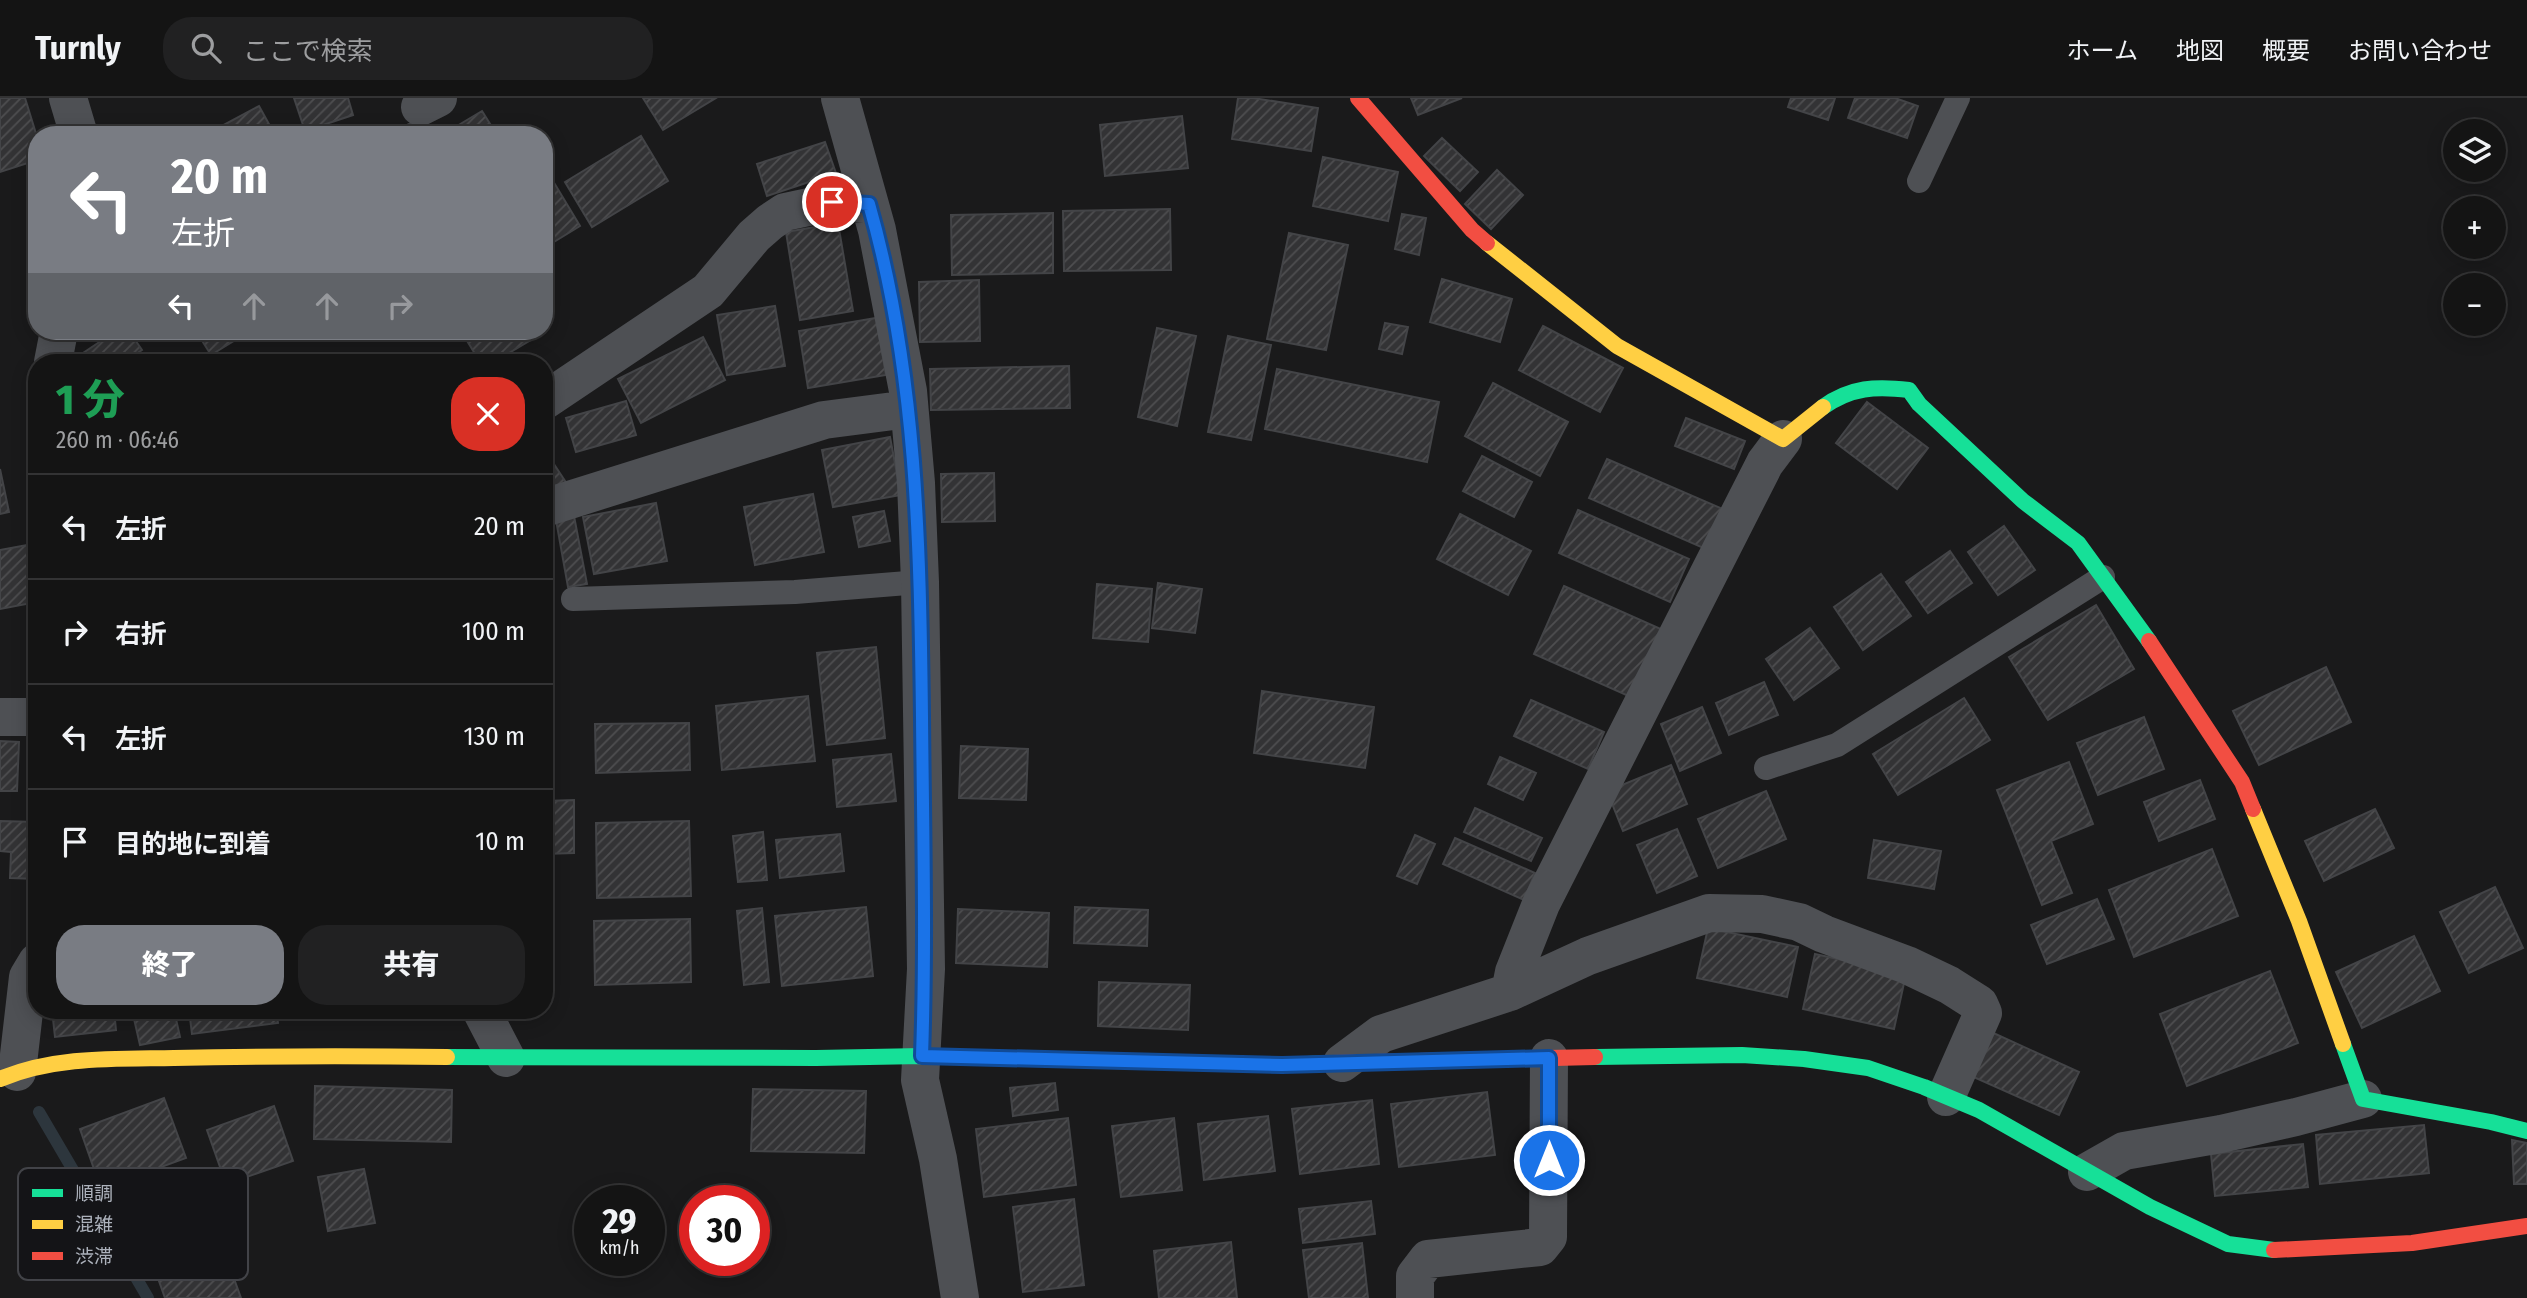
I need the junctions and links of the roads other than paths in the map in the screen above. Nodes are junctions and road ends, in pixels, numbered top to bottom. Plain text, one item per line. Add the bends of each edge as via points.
1 (68, 98) edge
2 (840, 98) edge
3 (1358, 98) edge
4 (1958, 98) edge
5 (76, 126) edge
6 (1919, 181) dead end
7 (869, 204) junction
8 (553, 395) edge
9 (909, 409) junction
10 (1783, 439) junction
11 (553, 505) edge
12 (2103, 577) junction
13 (920, 582) junction
14 (573, 599) dead end
15 (0, 717) edge
16 (28, 717) edge
17 (1766, 768) dead end
18 (28, 977) edge
19 (1510, 992) junction
20 (486, 1019) edge
21 (922, 1056) junction
22 (506, 1058) junction
23 (1549, 1058) junction
24 (1342, 1063) junction
25 (8, 1076) edge
26 (1946, 1097) junction
27 (2363, 1100) junction
28 (2527, 1131) edge
29 (2087, 1172) junction
30 (2527, 1226) edge
31 (960, 1298) edge
32 (1415, 1298) edge

1 - 5 street
2 - 7 street
3 - 10 street via 1472,230 1495,250 1617,346
4 - 6 lane
7 - 8 street via 832,202 785,212 754,236 708,291
7 - 9 street
9 - 11 street via 824,421
9 - 13 street
10 - 12 street via 1840,397 1859,389 1909,390 2023,500 2078,543
10 - 19 street via 1765,463 1541,904
12 - 17 lane via 1837,746
12 - 27 street via 2242,782 2299,920
13 - 14 lane via 795,592
13 - 21 street via 926,969
15 - 16 street
18 - 25 street
19 - 24 street via 1381,1034
19 - 26 street via 1588,956 1709,913 1762,914 1799,922 1907,965 1979,1004 1983,1013
20 - 22 street
21 - 22 street
21 - 24 street
21 - 31 street via 920,1080
22 - 25 street via 80,1060
23 - 24 street
23 - 26 street via 1742,1055 1804,1059 1868,1068
23 - 32 street via 1548,1237 1540,1247 1428,1259 1415,1276
26 - 29 street via 1979,1110
27 - 28 street
27 - 29 street via 2124,1151
29 - 30 street via 2228,1244 2256,1249 2412,1243

